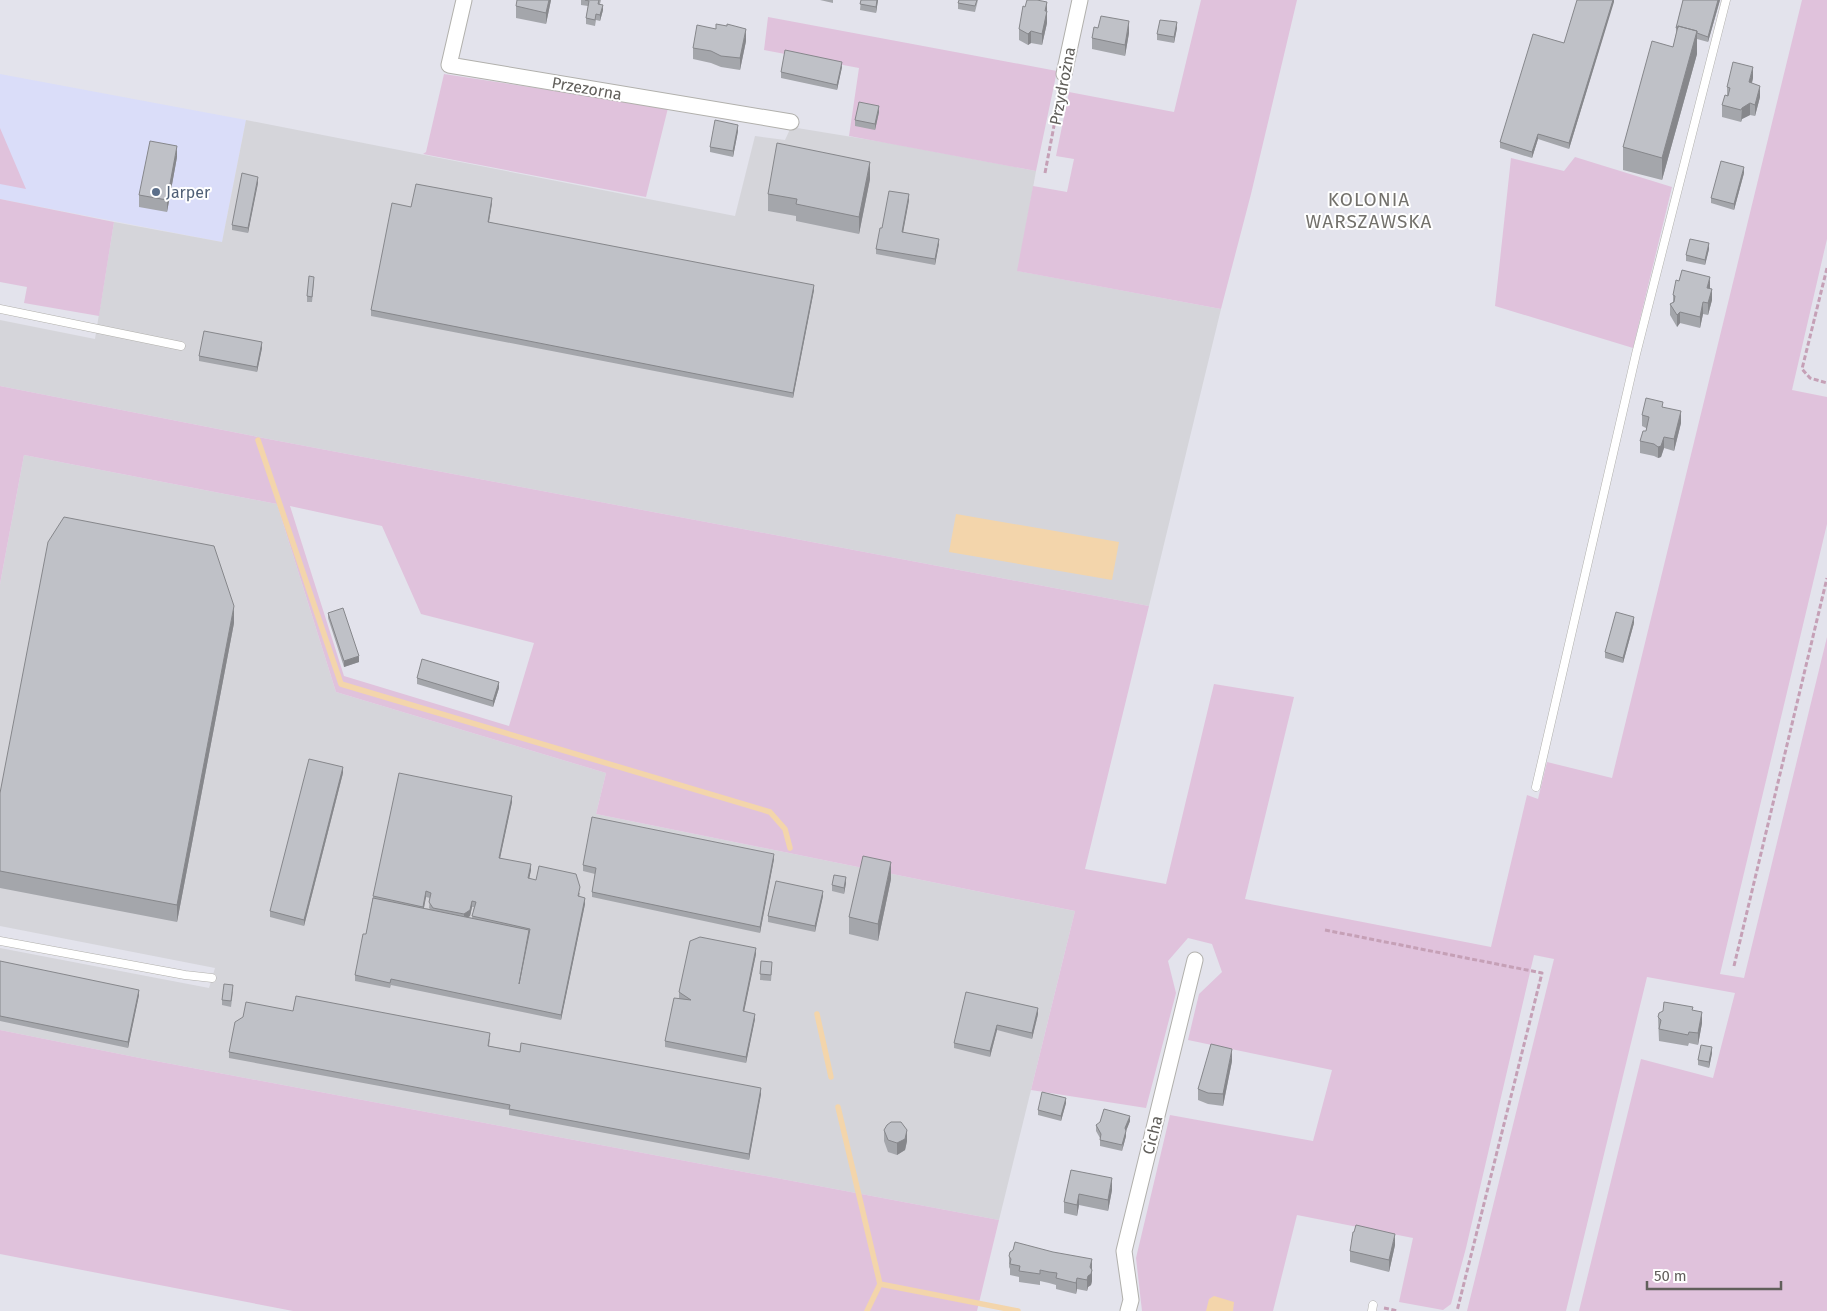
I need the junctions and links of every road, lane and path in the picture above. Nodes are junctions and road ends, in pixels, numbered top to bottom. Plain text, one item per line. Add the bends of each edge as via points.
1 (464, 0) edge
2 (1080, 0) edge
3 (1726, 0) edge
4 (1064, 74) joint
5 (791, 122) dead end
6 (1044, 173) dead end
7 (1827, 268) edge
8 (0, 309) edge
9 (181, 346) dead end
10 (1827, 383) edge
11 (1827, 578) edge
12 (1536, 787) dead end
13 (1325, 930) dead end
14 (0, 941) edge
15 (1195, 960) dead end
16 (1734, 966) dead end
17 (212, 978) dead end
18 (1128, 1311) edge
19 (1457, 1311) edge

1 - 5 street, Przezorna via 449,65
2 - 4 street, Przydrożna
3 - 12 lane via 1636,354
4 - 6 path, Przydrożna
7 - 10 path via 1802,369 1810,378
8 - 9 lane
11 - 16 path
13 - 19 path via 1542,973
14 - 17 lane
15 - 18 street, Cicha via 1124,1251 1131,1300

